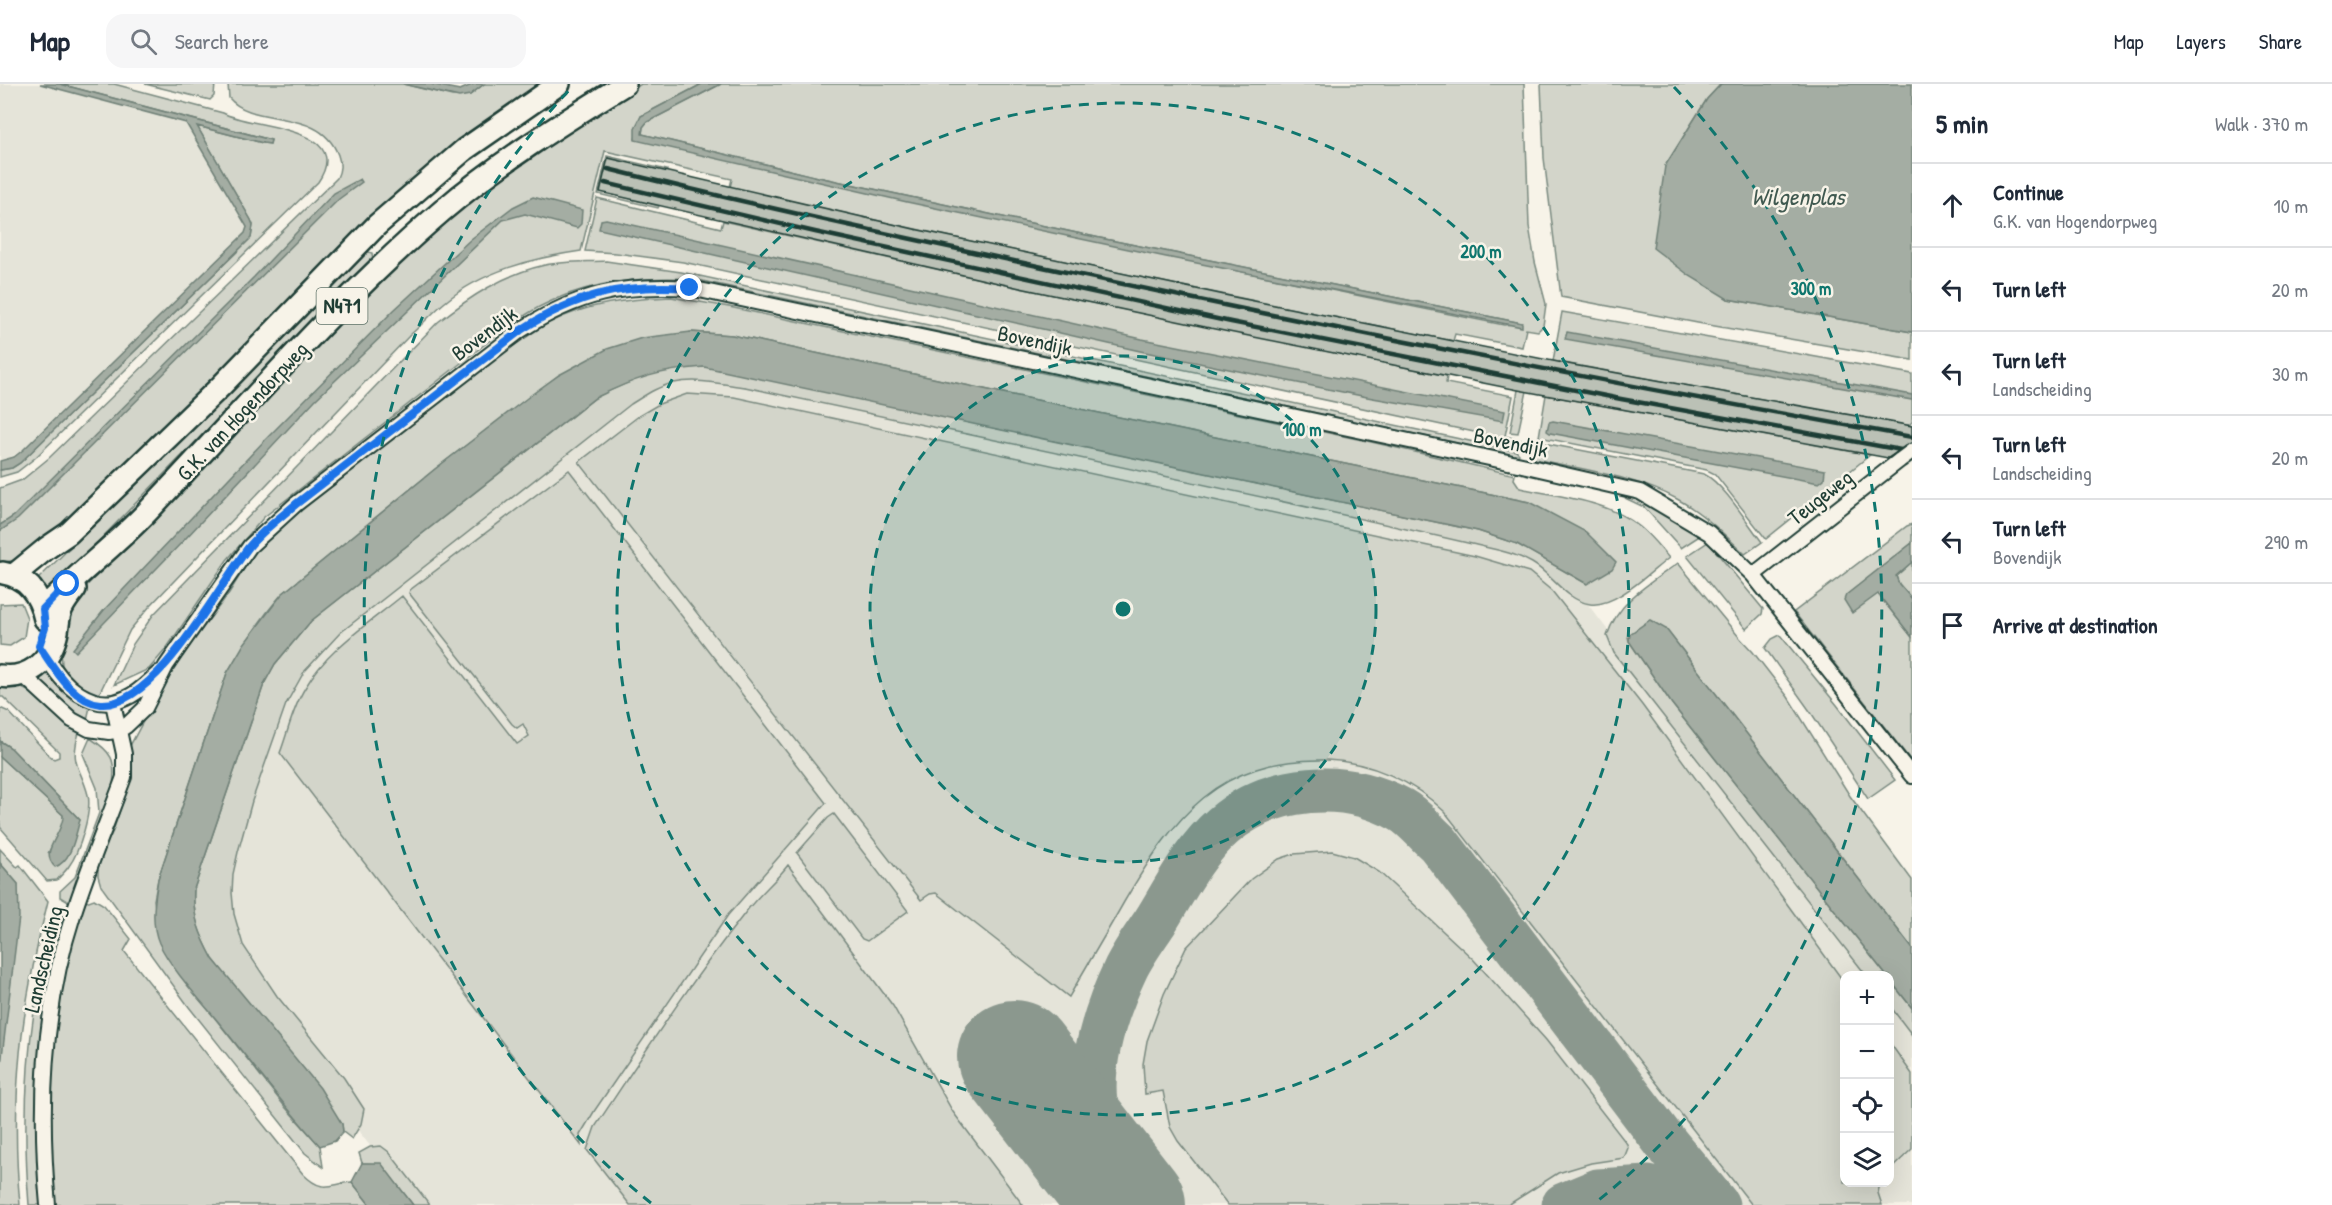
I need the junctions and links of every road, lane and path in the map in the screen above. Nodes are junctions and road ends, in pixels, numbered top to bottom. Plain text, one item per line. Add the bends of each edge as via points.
1 (559, 84) edge
2 (625, 84) edge
3 (1912, 451) edge
4 (1753, 575) junction
5 (9, 579) edge
6 (51, 611) junction
7 (43, 652) junction
8 (0, 664) edge
9 (166, 666) junction
10 (23, 675) junction
11 (0, 676) edge
12 (112, 703) junction
13 (120, 730) junction
14 (1912, 776) edge
15 (48, 1205) edge

1 - 5 main road, G.K. van Hogendorpweg / N471 via 464,150 377,225 221,386 69,533 54,555
2 - 6 main road, G.K. van Hogendorpweg / N471 via 523,150 442,211 358,289 148,512 90,566 64,603
3 - 4 street, Teugeweg, bridge
4 - 9 street, Bovendijk via 1709,533 1640,492 690,288 626,288 588,296 550,311 296,504 250,546
4 - 14 street, Bovendijk
5 - 6 main road, N471 via 36,594
6 - 7 main road, N471 via 56,636
7 - 8 main road
7 - 10 main road via 38,666
7 - 12 street via 65,684 100,704
9 - 12 street, Bovendijk via 138,691
9 - 13 street, Bovendijk via 145,708
10 - 11 main road
10 - 13 street via 72,720 89,729
12 - 13 street, Landscheiding
13 - 15 street, Landscheiding via 124,777 73,915 51,1011 43,1118

